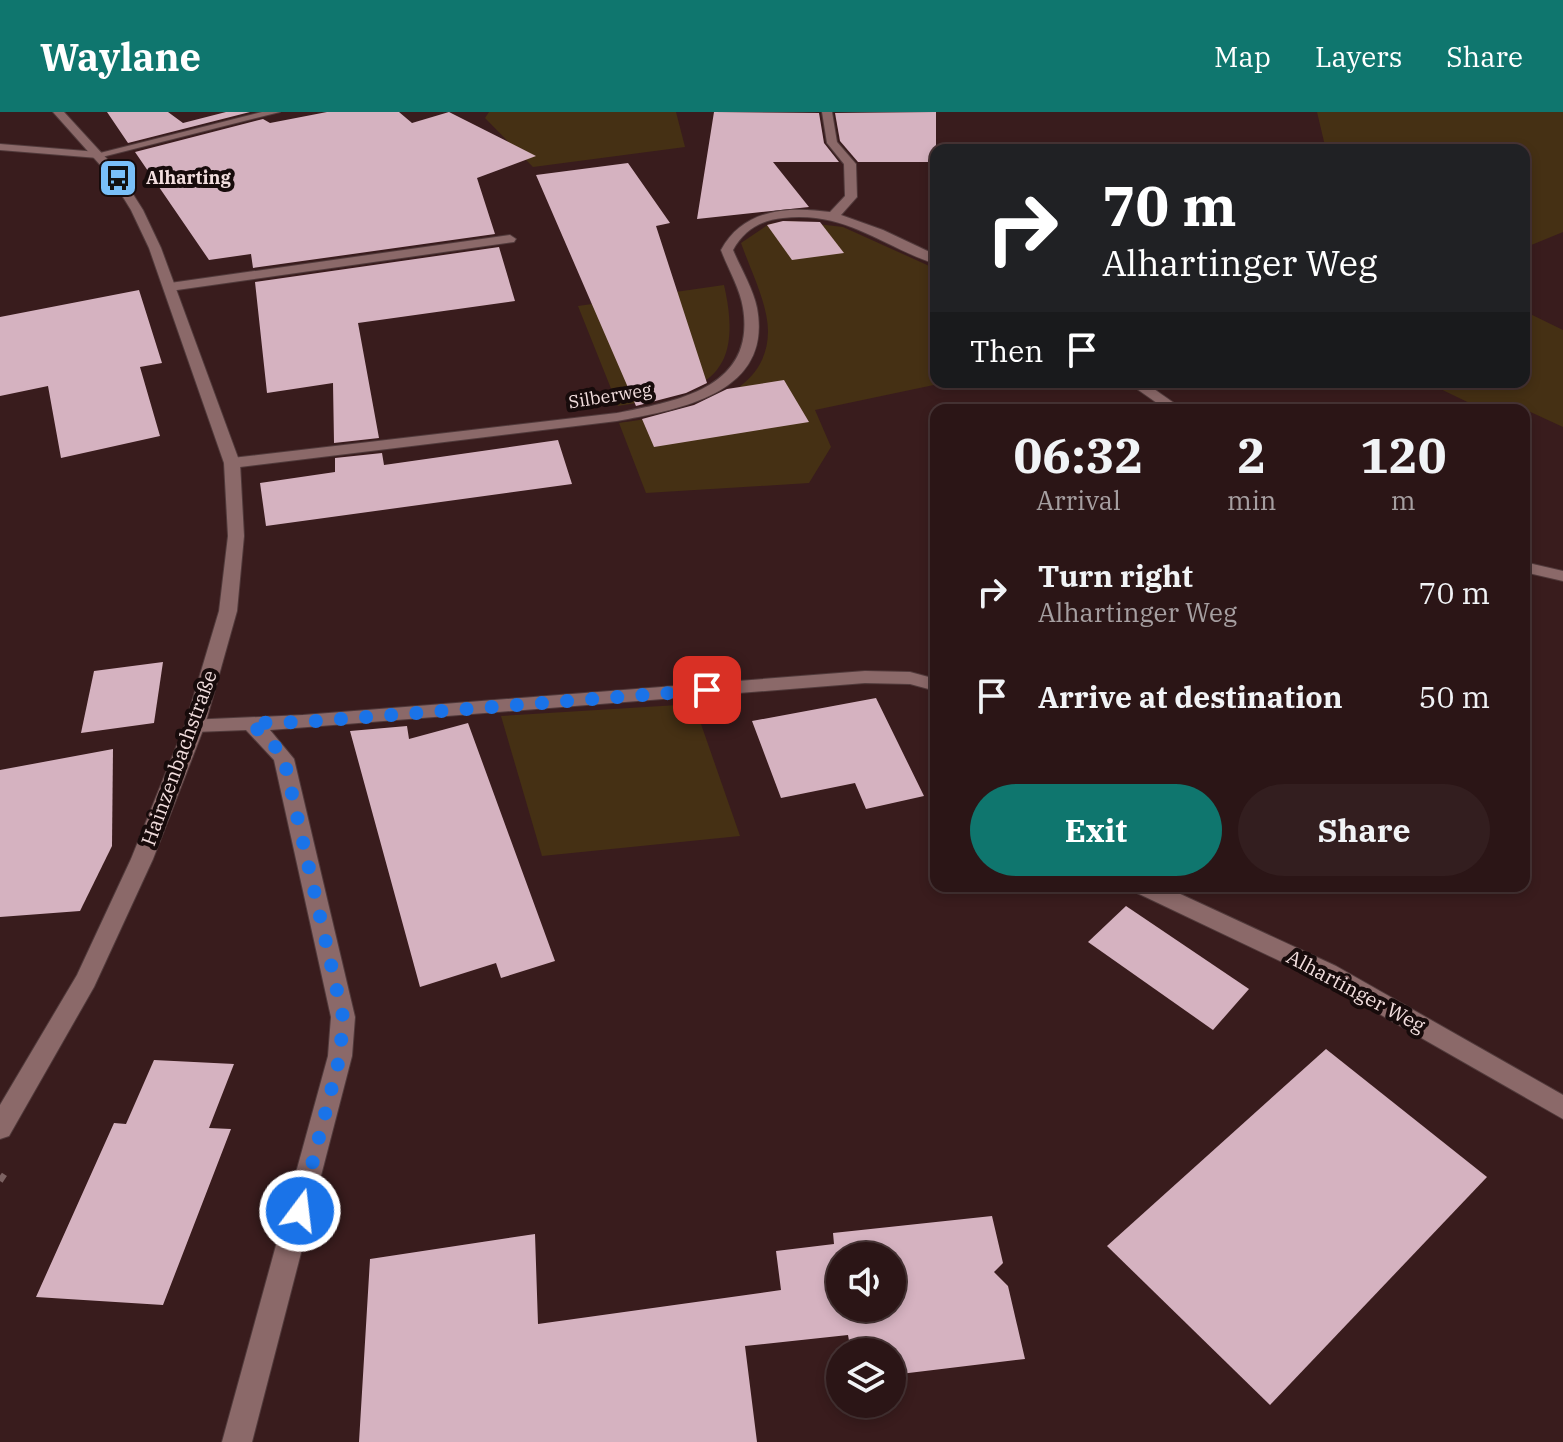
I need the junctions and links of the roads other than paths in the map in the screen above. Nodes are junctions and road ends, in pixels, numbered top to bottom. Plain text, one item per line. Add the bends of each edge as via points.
1 (58, 112) edge
2 (275, 112) edge
3 (827, 112) edge
4 (0, 147) edge
5 (98, 155) junction
6 (832, 217) junction
7 (510, 239) dead end
8 (930, 258) edge
9 (170, 287) junction
10 (1143, 388) edge
11 (1168, 404) edge
12 (232, 463) junction
13 (1530, 568) edge
14 (1563, 576) edge
15 (930, 683) edge
16 (250, 723) junction
17 (195, 725) junction
18 (1156, 892) edge
19 (1563, 1108) edge
20 (0, 1128) edge
21 (237, 1442) edge

1 - 5 street, Hainzenbachstraße
2 - 5 street
3 - 6 street via 832,143 850,164 851,197
4 - 5 street
5 - 9 street, Hainzenbachstraße via 142,213
6 - 8 street, Silberweg
6 - 12 street, Silberweg via 766,217 731,237 727,250 750,308 752,336 737,374 715,389 617,417
7 - 9 street
9 - 12 street, Hainzenbachstraße
10 - 11 street
12 - 17 street, Hainzenbachstraße via 234,570 218,653
13 - 14 street
15 - 16 street via 865,677
16 - 17 street
16 - 21 street via 284,759 343,1017 334,1084
17 - 20 street, Hainzenbachstraße via 86,980
18 - 19 street, Alhartinger Weg via 1328,973

